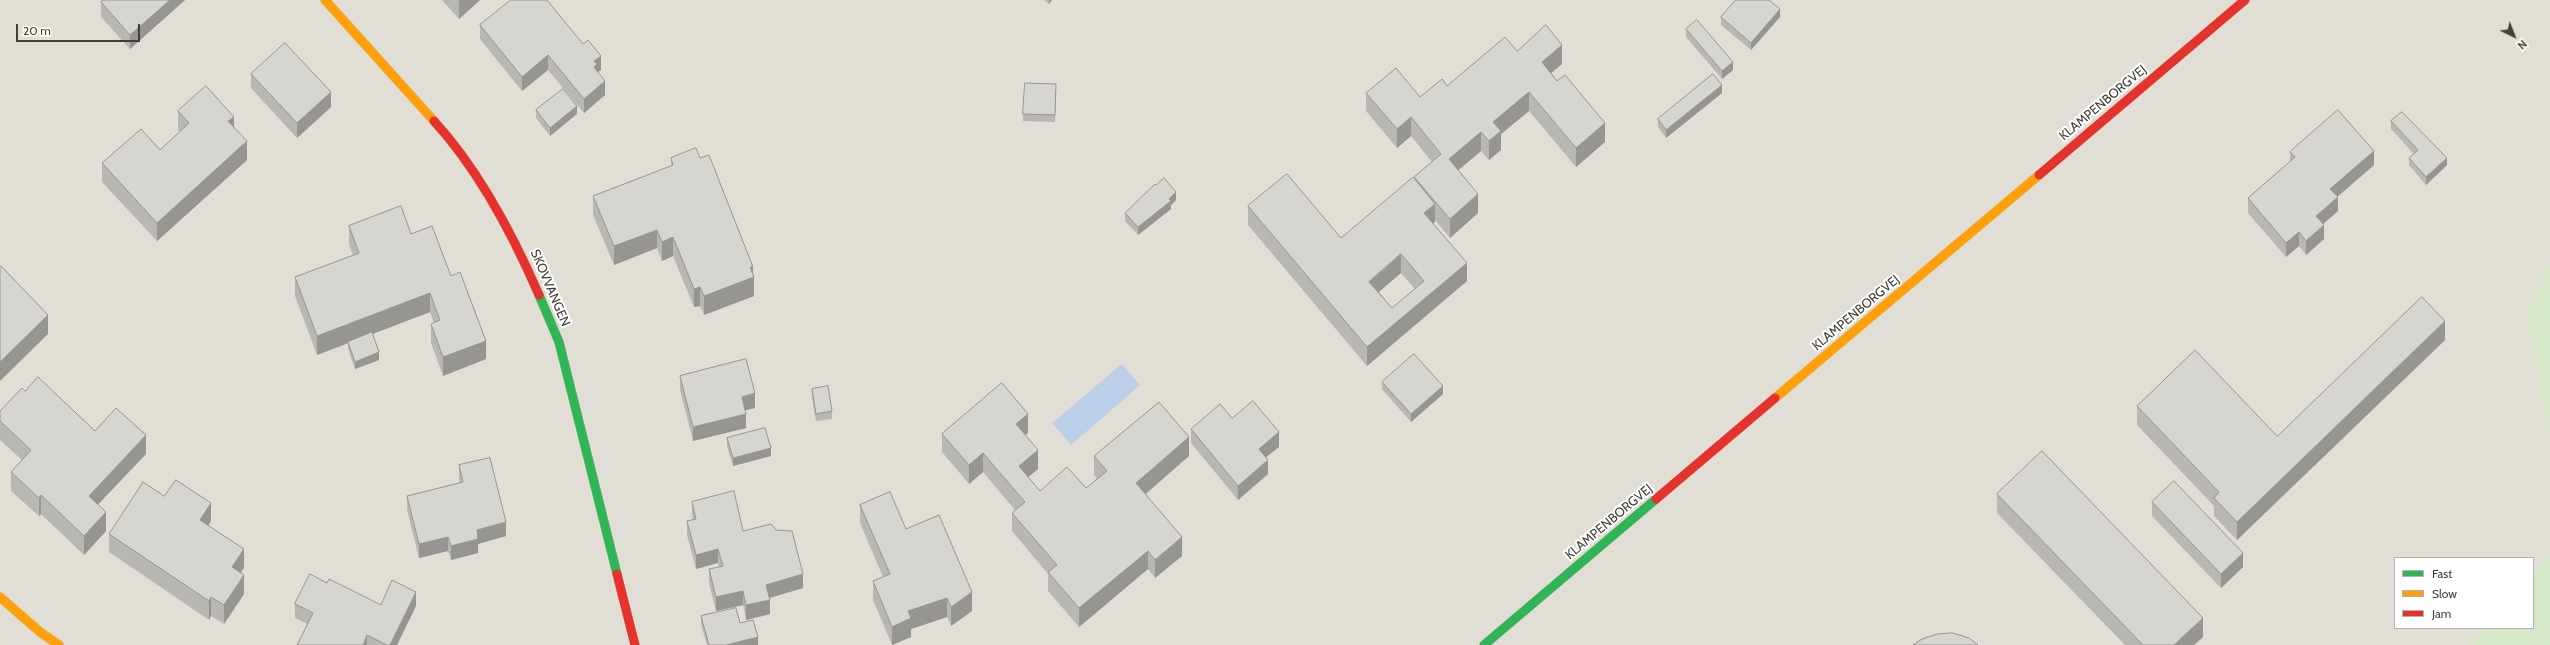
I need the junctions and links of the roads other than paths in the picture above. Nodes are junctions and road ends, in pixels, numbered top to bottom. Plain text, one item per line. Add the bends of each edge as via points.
1 (325, 0) edge
2 (2245, 0) edge
3 (0, 597) edge
4 (59, 645) edge
5 (635, 645) edge
6 (1484, 645) edge

1 - 5 street, SKOVVANGEN via 451,139 516,240 559,342
2 - 6 street, KLAMPENBORGVEJ
3 - 4 street

